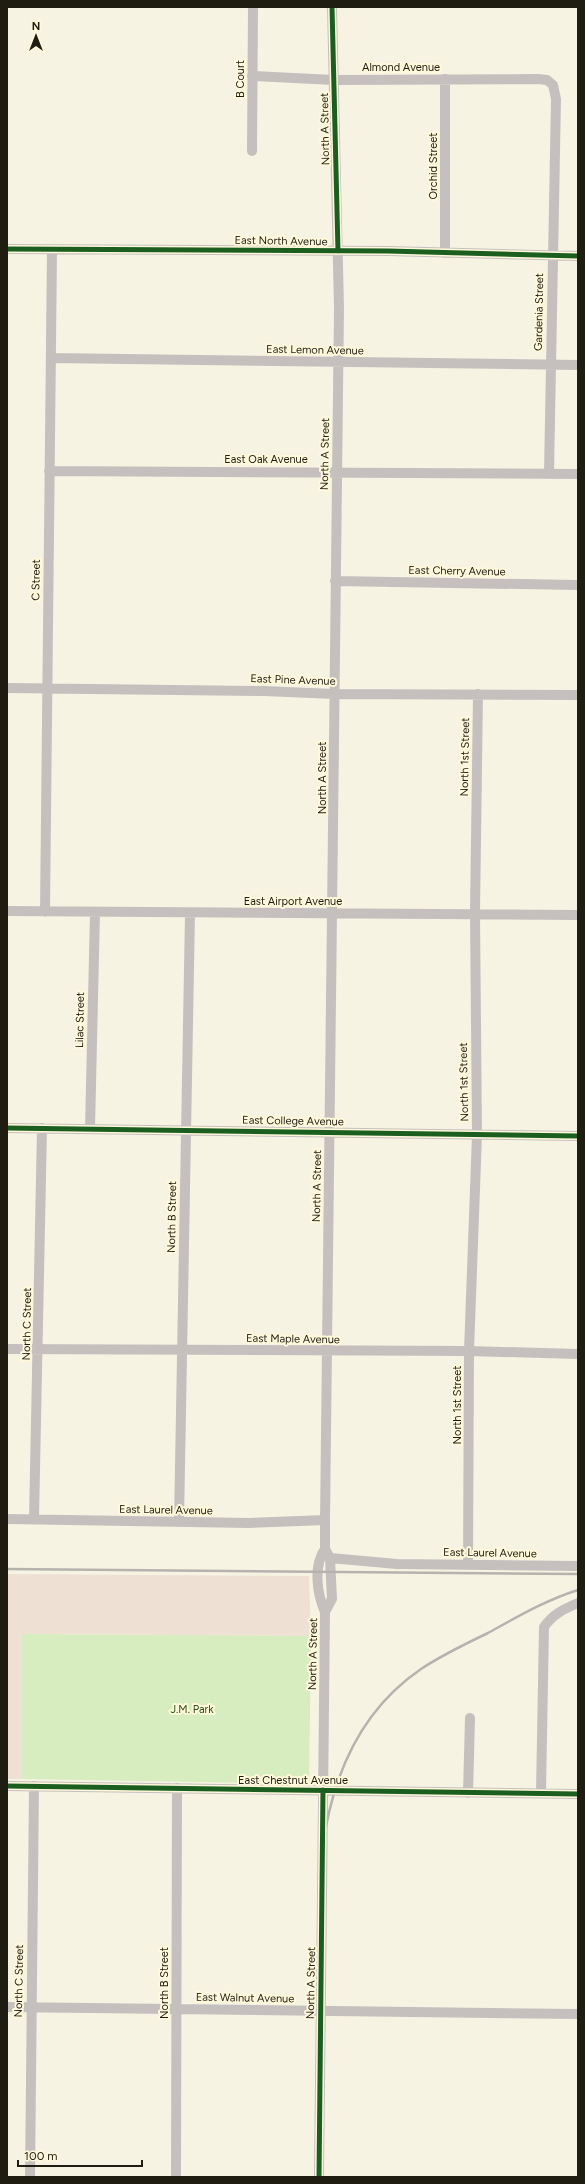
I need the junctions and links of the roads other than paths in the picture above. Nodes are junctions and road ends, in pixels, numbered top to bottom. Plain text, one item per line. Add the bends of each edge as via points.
1 (253, 7) edge
2 (332, 7) edge
3 (252, 76) junction
4 (445, 79) junction
5 (334, 80) junction
6 (550, 82) joint
7 (252, 151) dead end
8 (7, 249) edge
9 (52, 250) junction
10 (338, 251) junction
11 (445, 253) junction
12 (552, 255) junction
13 (578, 256) edge
14 (51, 358) junction
15 (338, 363) junction
16 (550, 364) junction
17 (578, 364) edge
18 (49, 471) junction
19 (337, 472) junction
20 (549, 473) junction
21 (578, 474) edge
22 (336, 581) junction
23 (578, 585) edge
24 (7, 688) edge
25 (46, 689) junction
26 (334, 694) junction
27 (478, 694) junction
28 (578, 695) edge
29 (7, 910) edge
30 (45, 912) junction
31 (95, 912) junction
32 (190, 913) junction
33 (475, 913) junction
34 (332, 914) junction
35 (578, 915) edge
36 (7, 1128) edge
37 (42, 1128) junction
38 (90, 1129) junction
39 (186, 1130) junction
40 (330, 1131) junction
41 (477, 1135) junction
42 (578, 1136) edge
43 (7, 1349) edge
44 (38, 1349) junction
45 (182, 1350) junction
46 (328, 1351) junction
47 (469, 1351) junction
48 (578, 1354) edge
49 (7, 1519) edge
50 (34, 1519) junction
51 (325, 1520) junction
52 (179, 1522) junction
53 (328, 1553) junction
54 (468, 1565) junction
55 (578, 1566) edge
56 (578, 1603) edge
57 (470, 1718) dead end
58 (7, 1786) edge
59 (34, 1786) junction
60 (177, 1788) junction
61 (323, 1790) junction
62 (541, 1792) junction
63 (468, 1793) junction
64 (578, 1794) edge
65 (7, 2007) edge
66 (31, 2007) junction
67 (176, 2008) junction
68 (321, 2011) junction
69 (578, 2014) edge
70 (30, 2177) edge
71 (176, 2177) edge
72 (319, 2177) edge

1 - 3 street, B Court
2 - 5 street, North A Street
3 - 5 street, Almond Avenue
3 - 7 street, B Court
4 - 5 street, Almond Avenue
4 - 6 street, Almond Avenue via 538,79
4 - 11 street, Orchid Street
5 - 10 street, North A Street
6 - 12 street, Gardenia Street via 555,88 556,99
8 - 9 street, East North Avenue
9 - 10 street, East North Avenue
9 - 14 street, C Street
10 - 11 street, East North Avenue
10 - 15 street, North A Street
11 - 12 street, East North Avenue
12 - 13 street, East North Avenue
12 - 16 street, Gardenia Street
14 - 15 street, East Lemon Avenue
14 - 18 street, C Street
15 - 16 street, East Lemon Avenue
15 - 19 street, North A Street
16 - 17 street, East Lemon Avenue
16 - 20 street, Gardenia Street
18 - 19 street, East Oak Avenue
18 - 25 street, C Street
19 - 20 street, East Oak Avenue
19 - 22 street, North A Street
20 - 21 street, East Oak Avenue
22 - 23 street, East Cherry Avenue
22 - 26 street, North A Street
24 - 25 street, East Pine Avenue
25 - 26 street, East Pine Avenue
25 - 30 street, C Street
26 - 27 street, East Pine Avenue
26 - 34 street, North A Street
27 - 28 street, East Pine Avenue
27 - 33 street, North 1st Street
29 - 30 street, East Airport Avenue
30 - 31 street, East Airport Avenue
31 - 32 street, East Airport Avenue
31 - 38 street, Lilac Street
32 - 34 street, East Airport Avenue
32 - 39 street, North B Street
33 - 34 street, East Airport Avenue
33 - 35 street, East Airport Avenue
33 - 41 street, North 1st Street
34 - 40 street, North A Street
36 - 37 street, East College Avenue
37 - 38 street, East College Avenue
37 - 44 street, North C Street
38 - 39 street, East College Avenue
39 - 40 street, East College Avenue
39 - 45 street, North B Street
40 - 41 street, East College Avenue
40 - 46 street, North A Street
41 - 42 street, East College Avenue
41 - 47 street, North 1st Street
43 - 44 street, East Maple Avenue
44 - 45 street, East Maple Avenue
44 - 50 street, North C Street
45 - 46 street, East Maple Avenue
45 - 52 street, North B Street
46 - 47 street, East Maple Avenue
46 - 51 street, North A Street
47 - 48 street, East Maple Avenue
47 - 54 street, North 1st Street
49 - 50 street, East Laurel Avenue
50 - 52 street, East Laurel Avenue
51 - 52 street, East Laurel Avenue
51 - 53 street, North A Street
53 - 54 street, East Laurel Avenue via 380,1563
53 - 61 street, North A Street via 319,1558 318,1583 319,1598 325,1612
54 - 55 street, East Laurel Avenue
56 - 62 street via 558,1612 544,1627
57 - 63 street
58 - 59 street, East Chestnut Avenue
59 - 60 street, East Chestnut Avenue
59 - 66 street, North C Street
60 - 61 street, East Chestnut Avenue
60 - 67 street, North B Street
61 - 63 street, East Chestnut Avenue
61 - 68 street, North A Street
62 - 63 street, East Chestnut Avenue
62 - 64 street, East Chestnut Avenue
65 - 66 street, East Walnut Avenue
66 - 67 street, East Walnut Avenue
66 - 70 street, North C Street
67 - 68 street, East Walnut Avenue
67 - 71 street, North B Street
68 - 69 street, East Walnut Avenue
68 - 72 street, North A Street

